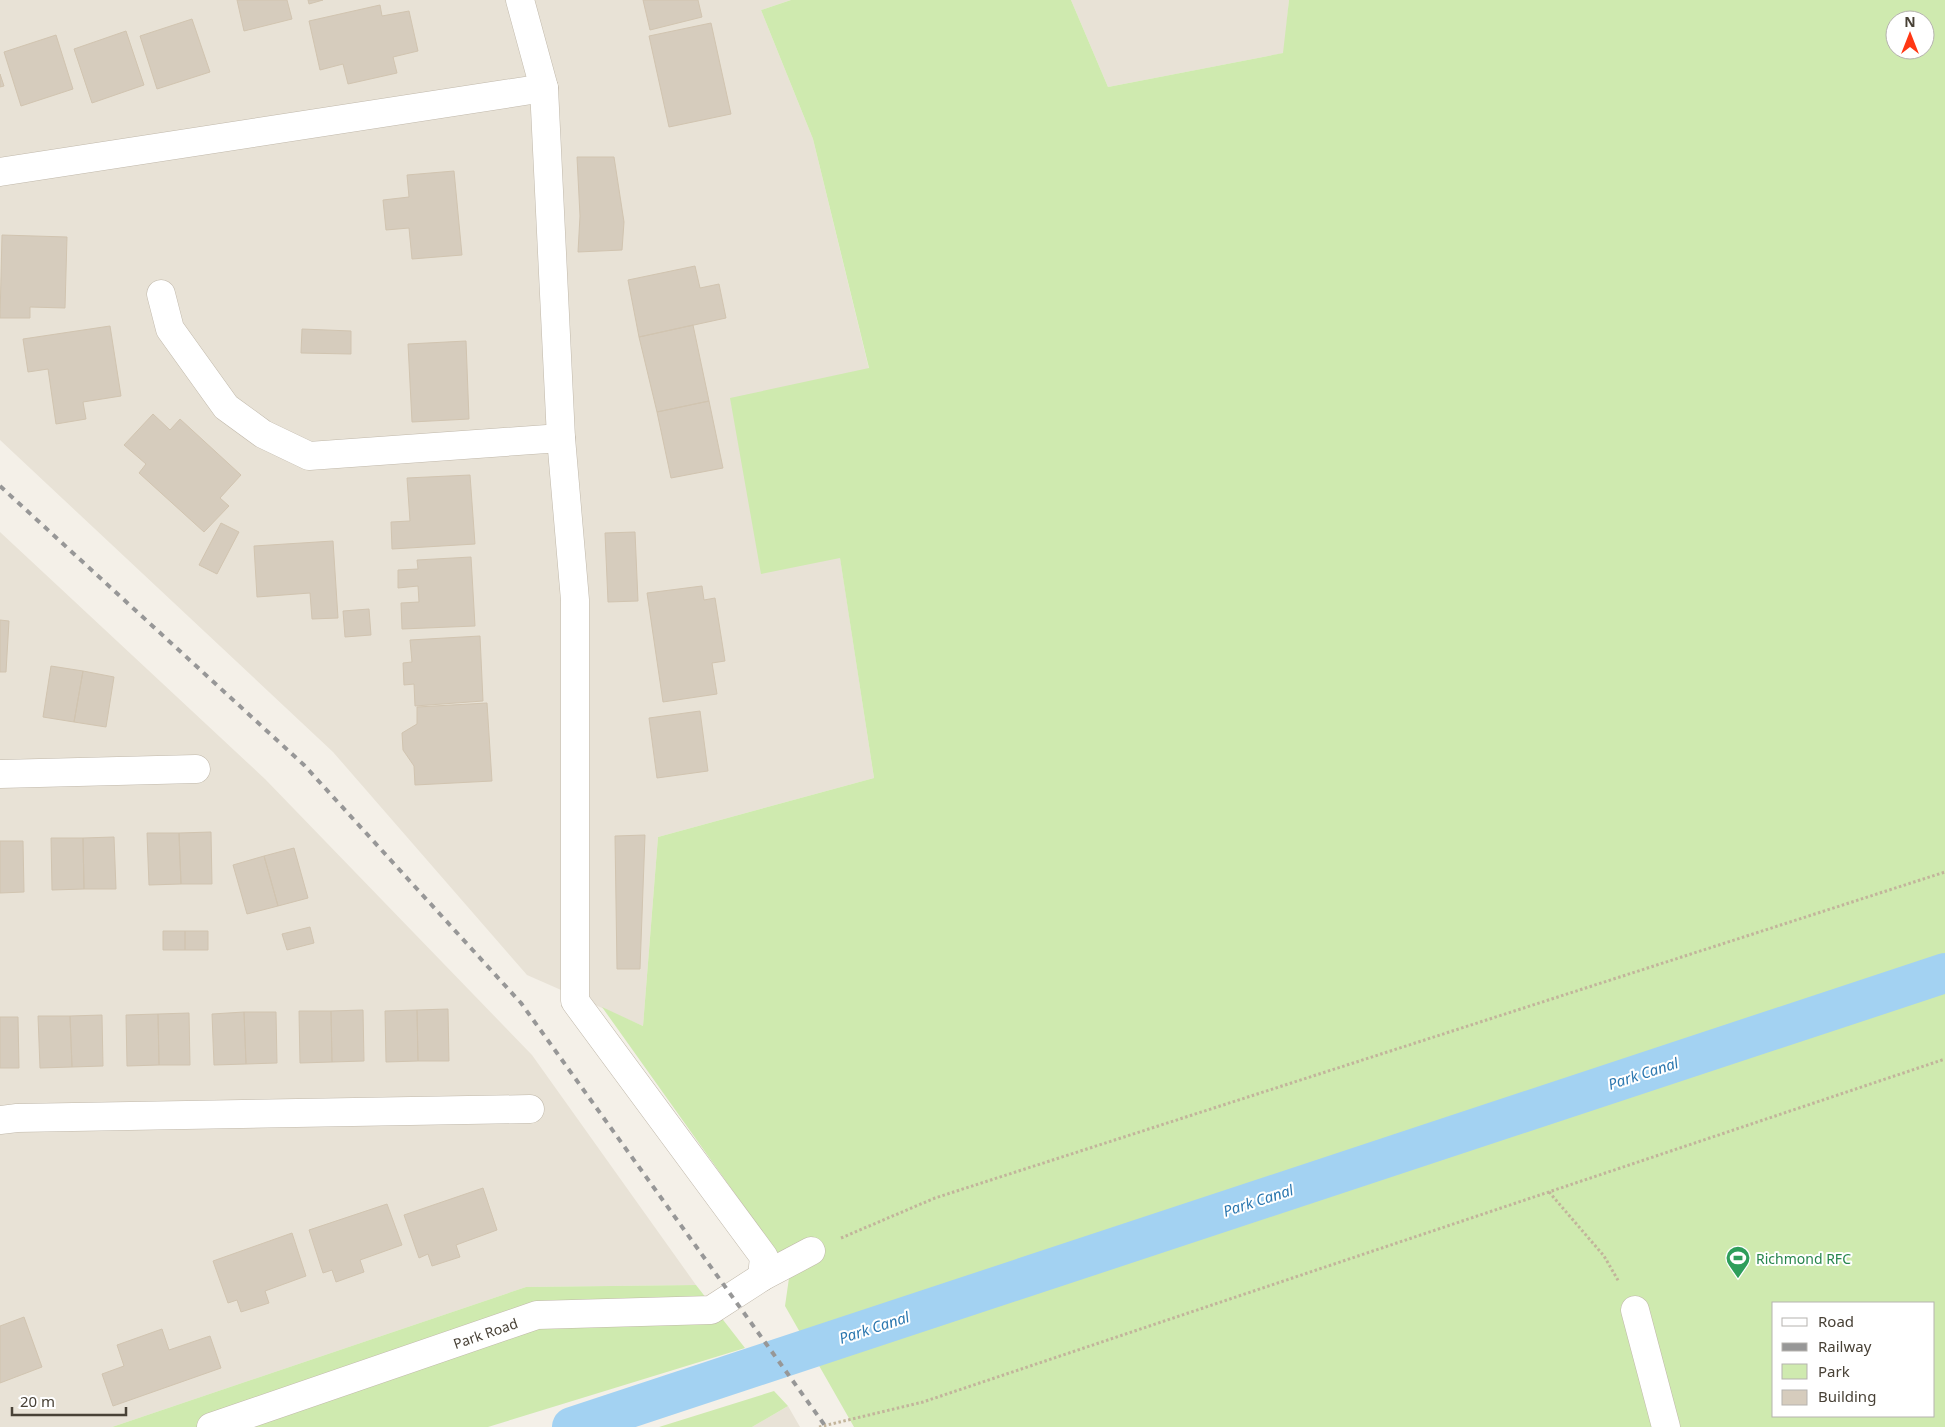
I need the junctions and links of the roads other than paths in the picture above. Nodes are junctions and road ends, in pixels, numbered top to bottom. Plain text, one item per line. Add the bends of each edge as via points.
1 (520, 0) edge
2 (544, 88) junction
3 (0, 172) edge
4 (162, 294) dead end
5 (561, 438) junction
6 (196, 769) dead end
7 (0, 774) edge
8 (530, 1109) dead end
9 (0, 1120) edge
10 (811, 1250) road end
11 (762, 1277) junction
12 (1635, 1310) road end
13 (211, 1427) edge
14 (1666, 1427) edge

1 - 2 street
2 - 3 street
2 - 5 street
4 - 5 street via 170,329 226,407 263,434 309,456
5 - 11 street via 575,600 575,1001 764,1257
6 - 7 street
8 - 9 street
10 - 11 street, Park Road
11 - 13 street, Park Road via 711,1310 538,1315
12 - 14 street

